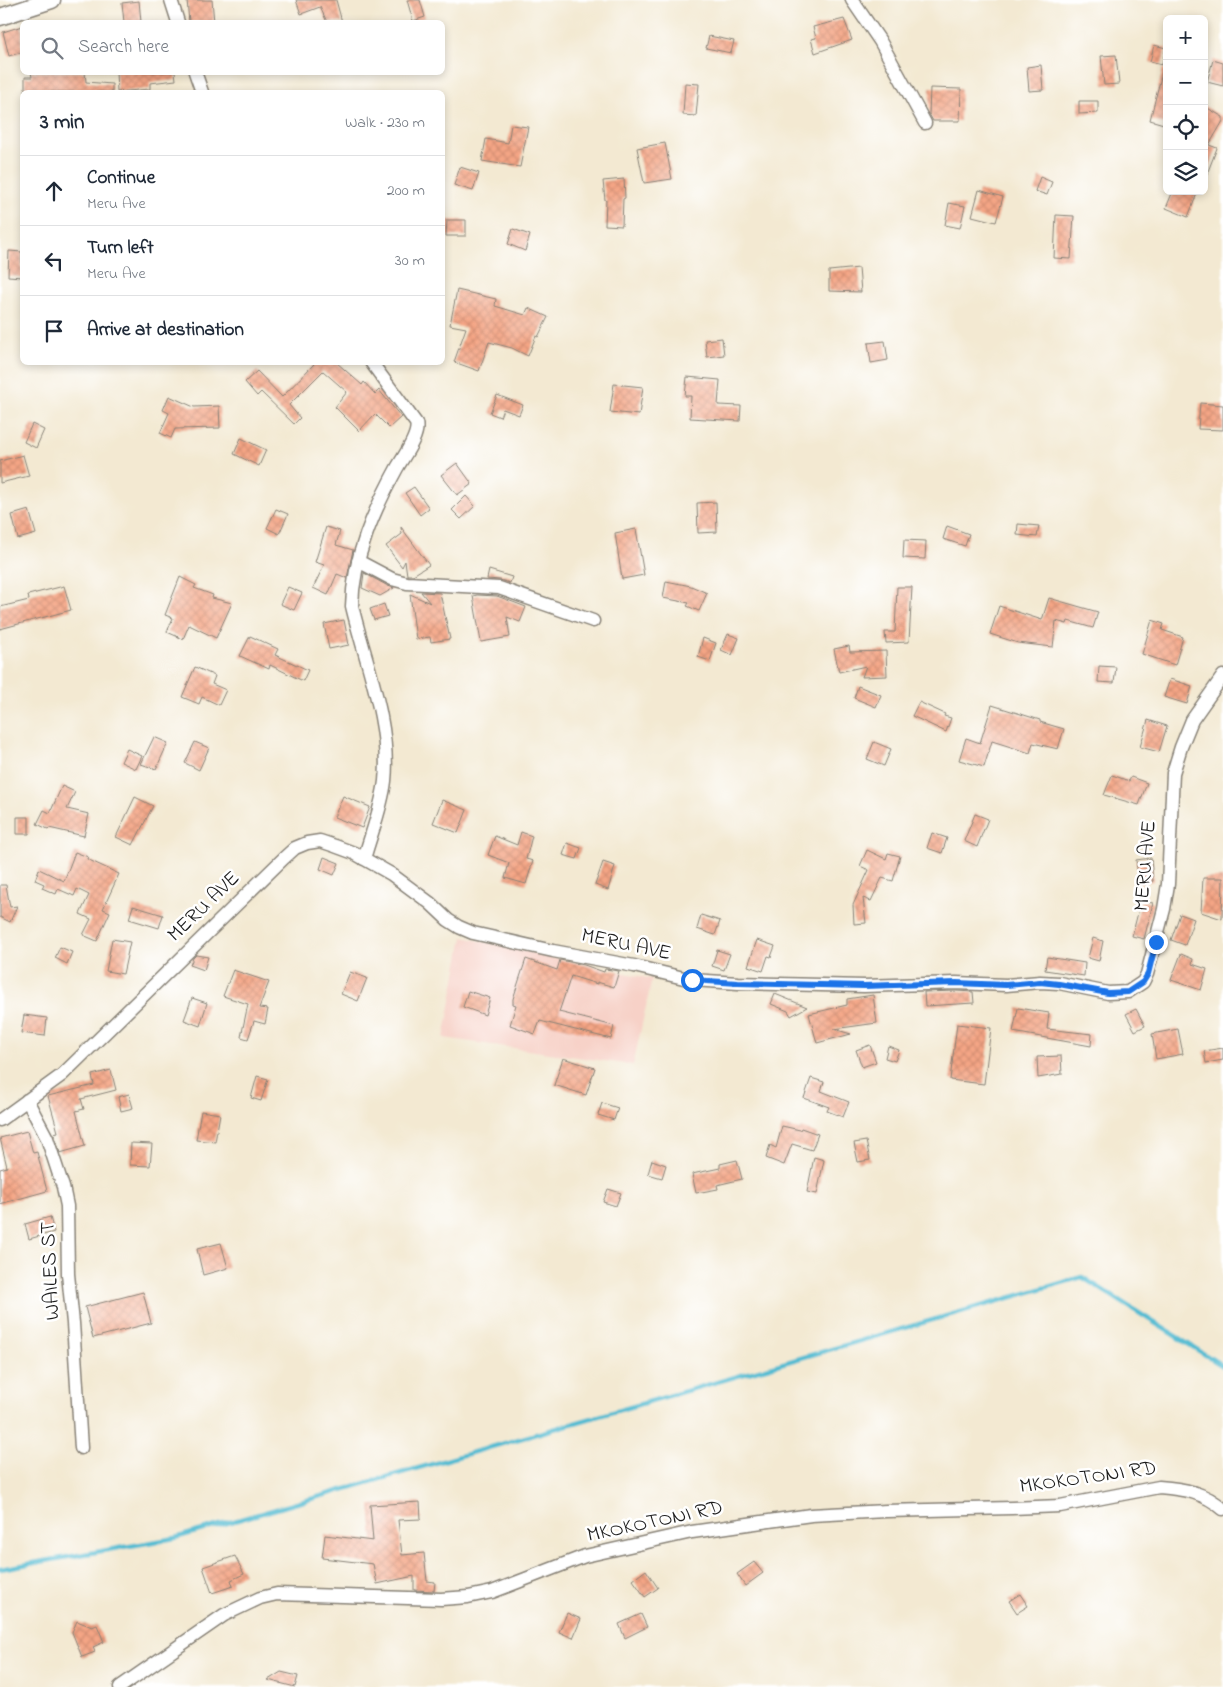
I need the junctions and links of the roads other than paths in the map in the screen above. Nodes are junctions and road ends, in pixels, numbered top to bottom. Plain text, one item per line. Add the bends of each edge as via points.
1 (52, 0) edge
2 (171, 0) edge
3 (852, 0) edge
4 (0, 17) edge
5 (177, 20) edge
6 (196, 75) edge
7 (201, 90) edge
8 (925, 123) dead end
9 (373, 365) edge
10 (358, 561) junction
11 (593, 621) dead end
12 (1223, 676) edge
13 (364, 858) junction
14 (27, 1100) junction
15 (0, 1120) edge
16 (81, 1448) dead end
17 (1223, 1509) edge
18 (120, 1687) edge

1 - 4 street
2 - 5 street
3 - 8 street via 880,41
6 - 7 street
9 - 10 street via 417,427 390,480
10 - 11 street via 407,584 499,588
10 - 13 street via 352,587 352,606 383,724 385,760 382,797
12 - 13 street, MERU AVE via 1192,720 1172,773 1170,850 1164,909 1148,974 1143,982 1128,992 1108,993 1040,982 864,986 692,980 473,933 448,920 391,874
13 - 14 street, MERU AVE via 320,842 296,848 62,1075
14 - 15 street, MERU AVE
14 - 16 street, WAILES ST via 47,1138 67,1206 68,1274
17 - 18 street, MKOKOTONI RD via 1206,1496 1159,1486 1060,1506 811,1515 692,1532 584,1556 492,1592 468,1597 277,1594 260,1598 224,1615

